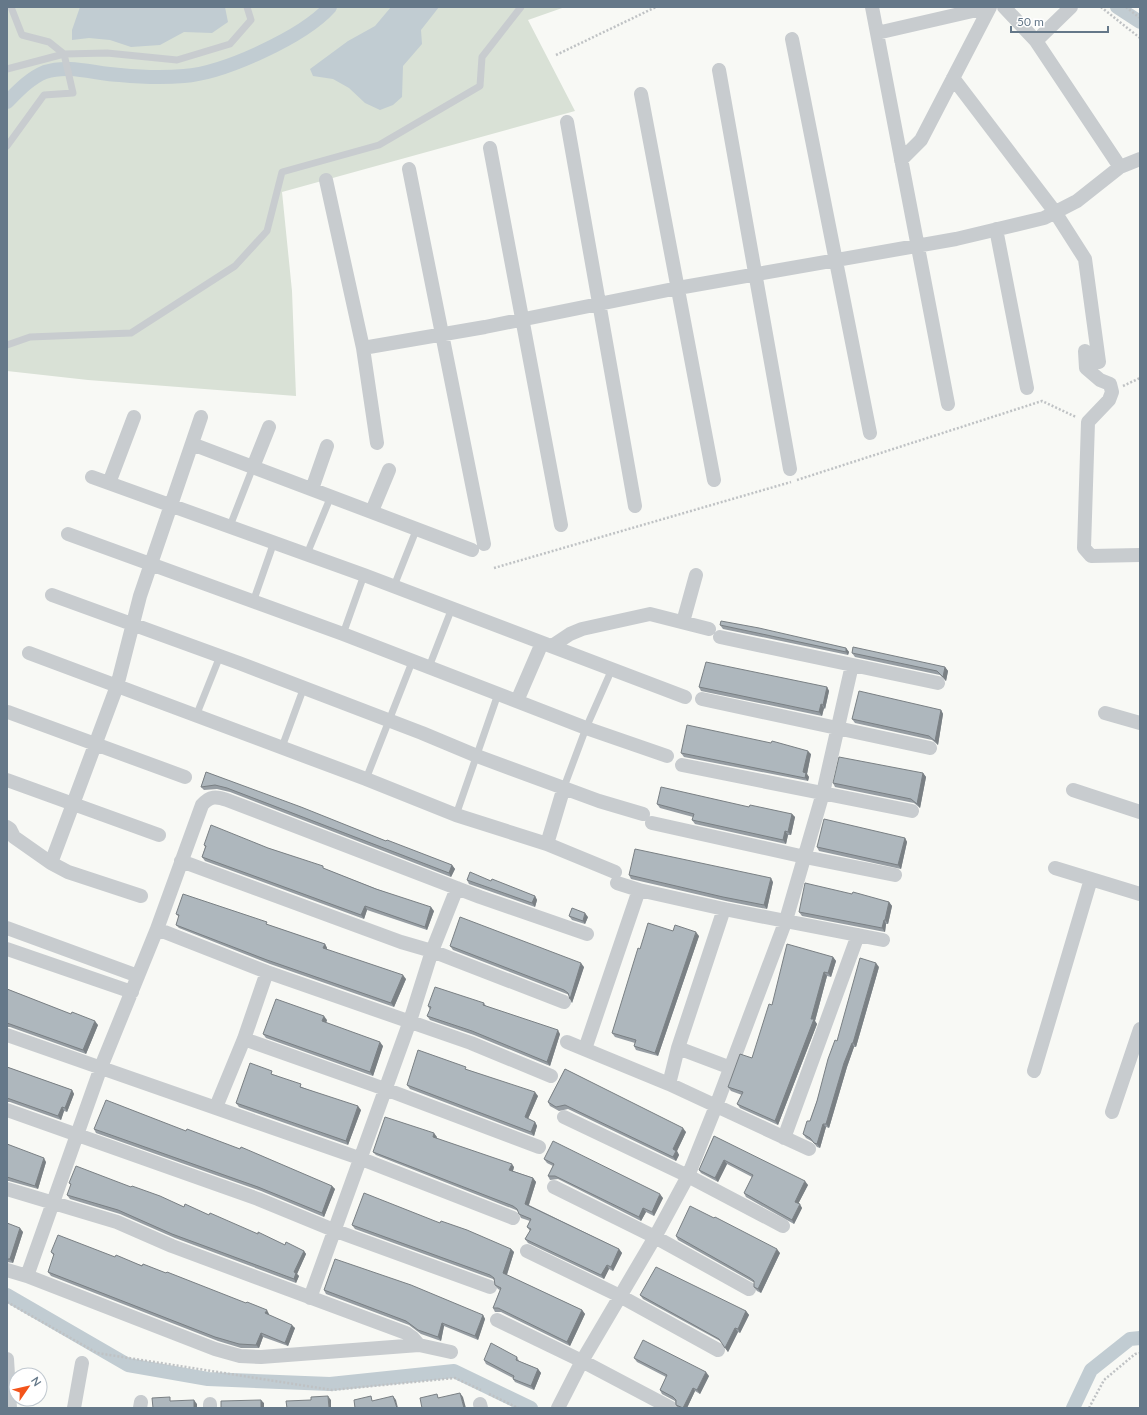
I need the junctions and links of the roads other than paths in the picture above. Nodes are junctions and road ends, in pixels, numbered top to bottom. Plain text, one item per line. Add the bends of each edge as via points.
1 (11, 7) edge
2 (247, 7) edge
3 (520, 7) edge
4 (872, 7) edge
5 (990, 7) edge
6 (1004, 7) edge
7 (1071, 7) edge
8 (877, 33) junction
9 (792, 39) dead end
10 (1036, 41) junction
11 (64, 54) junction
12 (7, 69) edge
13 (719, 70) dead end
14 (953, 78) junction
15 (641, 94) dead end
16 (566, 122) dead end
17 (7, 146) edge
18 (490, 148) dead end
19 (1140, 159) edge
20 (901, 160) junction
21 (1120, 167) junction
22 (409, 169) dead end
23 (326, 180) dead end
24 (1055, 212) junction
25 (996, 229) junction
26 (918, 246) junction
27 (835, 260) junction
28 (755, 274) junction
29 (678, 288) junction
30 (599, 304) junction
31 (522, 320) junction
32 (442, 334) junction
33 (7, 345) edge
34 (363, 348) junction
35 (1085, 351) dead end
36 (1099, 362) dead end
37 (1027, 388) dead end
38 (948, 404) dead end
39 (134, 417) dead end
40 (201, 417) dead end
41 (269, 427) dead end
42 (870, 433) dead end
43 (377, 443) dead end
44 (192, 444) junction
45 (327, 446) dead end
46 (253, 467) junction
47 (790, 469) dead end
48 (389, 470) dead end
49 (92, 477) dead end
50 (714, 480) dead end
51 (109, 483) junction
52 (312, 489) junction
53 (331, 496) junction
54 (172, 505) junction
55 (635, 506) dead end
56 (372, 511) junction
57 (561, 525) dead end
58 (230, 526) junction
59 (417, 528) junction
60 (68, 534) dead end
61 (274, 542) junction
62 (307, 554) junction
63 (1140, 555) edge
64 (151, 563) junction
65 (364, 575) junction
66 (696, 575) dead end
67 (394, 586) junction
68 (52, 595) dead end
69 (253, 602) junction
70 (452, 608) junction
71 (683, 622) junction
72 (134, 625) junction
73 (343, 634) junction
74 (547, 644) junction
75 (29, 653) dead end
76 (220, 656) junction
77 (412, 662) junction
78 (852, 665) junction
79 (429, 667) junction
80 (612, 669) junction
81 (938, 683) dead end
82 (117, 686) junction
83 (304, 687) junction
84 (498, 694) junction
85 (684, 697) dead end
86 (702, 699) dead end
87 (517, 701) junction
88 (8, 712) edge
89 (1105, 713) dead end
90 (196, 716) junction
91 (390, 721) junction
92 (1140, 724) edge
93 (838, 727) junction
94 (586, 728) junction
95 (96, 745) junction
96 (282, 747) junction
97 (930, 748) dead end
98 (477, 756) junction
99 (667, 756) dead end
100 (682, 764) dead end
101 (185, 778) dead end
102 (366, 779) junction
103 (7, 780) edge
104 (564, 787) junction
105 (1073, 790) dead end
106 (823, 793) junction
107 (74, 803) junction
108 (912, 811) dead end
109 (1140, 812) edge
110 (456, 815) junction
111 (159, 835) dead end
112 (9, 836) edge
113 (547, 844) junction
114 (805, 857) junction
115 (181, 861) junction
116 (51, 863) junction
117 (1055, 868) dead end
118 (895, 875) dead end
119 (1091, 879) junction
120 (457, 888) junction
121 (639, 890) junction
122 (1140, 894) edge
123 (141, 896) dead end
124 (724, 909) junction
125 (786, 920) junction
126 (7, 928) edge
127 (157, 928) junction
128 (587, 934) dead end
129 (858, 935) junction
130 (883, 940) dead end
131 (7, 949) edge
132 (432, 951) junction
133 (267, 972) junction
134 (138, 976) junction
135 (132, 992) junction
136 (564, 1002) dead end
137 (410, 1021) junction
138 (1140, 1029) edge
139 (7, 1035) edge
140 (244, 1039) junction
141 (567, 1042) dead end
142 (678, 1048) junction
143 (585, 1049) junction
144 (101, 1067) junction
145 (731, 1068) junction
146 (1034, 1070) dead end
147 (551, 1076) dead end
148 (670, 1084) junction
149 (385, 1089) junction
150 (716, 1106) junction
151 (216, 1107) junction
152 (7, 1110) edge
153 (1112, 1112) dead end
154 (564, 1117) dead end
155 (78, 1135) junction
156 (784, 1138) junction
157 (539, 1147) dead end
158 (809, 1149) dead end
159 (359, 1158) junction
160 (688, 1176) junction
161 (554, 1187) dead end
162 (7, 1189) edge
163 (52, 1203) junction
164 (513, 1218) dead end
165 (783, 1226) dead end
166 (336, 1231) junction
167 (655, 1237) junction
168 (527, 1251) dead end
169 (7, 1270) edge
170 (27, 1276) junction
171 (490, 1287) dead end
172 (749, 1289) dead end
173 (620, 1296) junction
174 (310, 1298) junction
175 (497, 1320) dead end
176 (418, 1346) junction
177 (718, 1350) dead end
178 (451, 1352) dead end
179 (7, 1359) edge
180 (582, 1361) junction
181 (82, 1363) dead end
182 (559, 1406) edge
183 (10, 1408) edge
184 (74, 1408) edge
185 (671, 1408) edge

1 - 11 lane via 22,35 49,42
2 - 11 lane via 251,20 230,44 177,60 108,53
3 - 33 lane via 482,57 480,86 379,145 282,172 267,231 235,266 131,333 30,337
4 - 8 street
5 - 8 street
5 - 14 street
6 - 10 street
7 - 10 street
8 - 20 street
9 - 27 street
10 - 21 street
11 - 12 lane
11 - 17 lane via 73,93 44,95
13 - 28 street
14 - 20 street via 921,140
14 - 24 street
15 - 29 street
16 - 30 street
18 - 31 street
19 - 21 street
20 - 26 street
21 - 24 street via 1077,200
22 - 32 street
23 - 34 street
24 - 25 street via 1044,218
24 - 36 street via 1085,259
25 - 26 street
25 - 37 street
26 - 27 street
26 - 38 street
27 - 28 street
27 - 42 street
28 - 29 street
28 - 47 street
29 - 30 street
29 - 50 street
30 - 31 street
30 - 55 street
31 - 32 street
31 - 57 street
32 - 34 street
32 - 59 street via 478,547
34 - 43 street
35 - 63 street via 1086,368 1100,380 1110,384 1112,392 1088,422 1084,548 1091,556
39 - 51 street
40 - 44 street
41 - 46 street
44 - 46 street
44 - 54 street
45 - 52 street
46 - 52 street
46 - 58 lane
48 - 56 street
49 - 51 street
51 - 54 street
52 - 53 street
53 - 56 street
53 - 62 lane
54 - 58 street
54 - 64 street
56 - 59 street
58 - 61 street
59 - 67 lane
60 - 64 street
61 - 62 street
61 - 69 lane
62 - 65 street
64 - 69 street
64 - 72 street
65 - 67 street
65 - 73 lane
66 - 71 street
67 - 70 street
68 - 72 street
69 - 73 street
70 - 74 street
70 - 79 lane
71 - 74 street via 650,614 582,629
71 - 78 street via 715,633
72 - 76 street
72 - 82 street
73 - 77 street
74 - 80 street
74 - 87 street
75 - 82 street
76 - 83 street
76 - 90 lane
77 - 79 street
77 - 91 lane
78 - 81 street
78 - 93 street
79 - 84 street
80 - 85 street
80 - 94 lane
82 - 90 street
82 - 95 street
83 - 91 street
83 - 96 lane
84 - 87 street
84 - 98 lane
86 - 93 street
87 - 94 street
88 - 95 street
89 - 92 street
90 - 96 street
91 - 98 street
91 - 102 lane
93 - 97 street
93 - 106 street
94 - 99 street
94 - 104 lane
95 - 101 street
95 - 107 street
96 - 102 street
98 - 104 street
98 - 110 lane
100 - 106 street
102 - 110 street
103 - 107 street
104 - 113 street
104 - 114 street via 648,818
105 - 109 street
106 - 108 street
106 - 114 street
107 - 111 street
107 - 116 street
110 - 113 street
112 - 116 street
113 - 121 street
114 - 118 street
114 - 125 street
115 - 120 street via 202,805 217,797
115 - 127 street
115 - 132 street
116 - 123 street via 68,872
117 - 119 street
119 - 122 street
119 - 146 street
120 - 128 street
120 - 132 street
121 - 124 street
121 - 143 street
124 - 125 street
124 - 142 street
125 - 129 street
125 - 145 street
126 - 134 street
127 - 133 street
127 - 134 street
129 - 130 street
129 - 156 street
131 - 135 street
132 - 136 street
132 - 137 street
133 - 137 street
133 - 140 street
134 - 135 street
135 - 144 street
137 - 147 street
137 - 149 street
138 - 153 street
139 - 144 street
140 - 149 street
140 - 151 street
141 - 143 street
142 - 145 street
142 - 148 street
143 - 148 street
144 - 151 street
144 - 155 street
145 - 150 street
148 - 150 street
149 - 157 street
149 - 159 street
150 - 156 street
150 - 160 street
151 - 159 street
152 - 155 street
154 - 160 street
155 - 163 street
155 - 166 street via 258,1199
156 - 158 street
159 - 164 street
159 - 166 street
160 - 165 street
160 - 167 street
161 - 167 street
162 - 163 street
163 - 170 street
163 - 174 street via 117,1222 172,1246
166 - 171 street
166 - 174 street
167 - 172 street
167 - 173 street
168 - 173 street
169 - 170 street
170 - 176 street via 215,1349 240,1356 261,1357
173 - 177 street
173 - 180 street
174 - 176 street via 406,1333 414,1338
175 - 180 street
176 - 178 street
179 - 183 street
180 - 182 street
180 - 185 street
181 - 184 street

